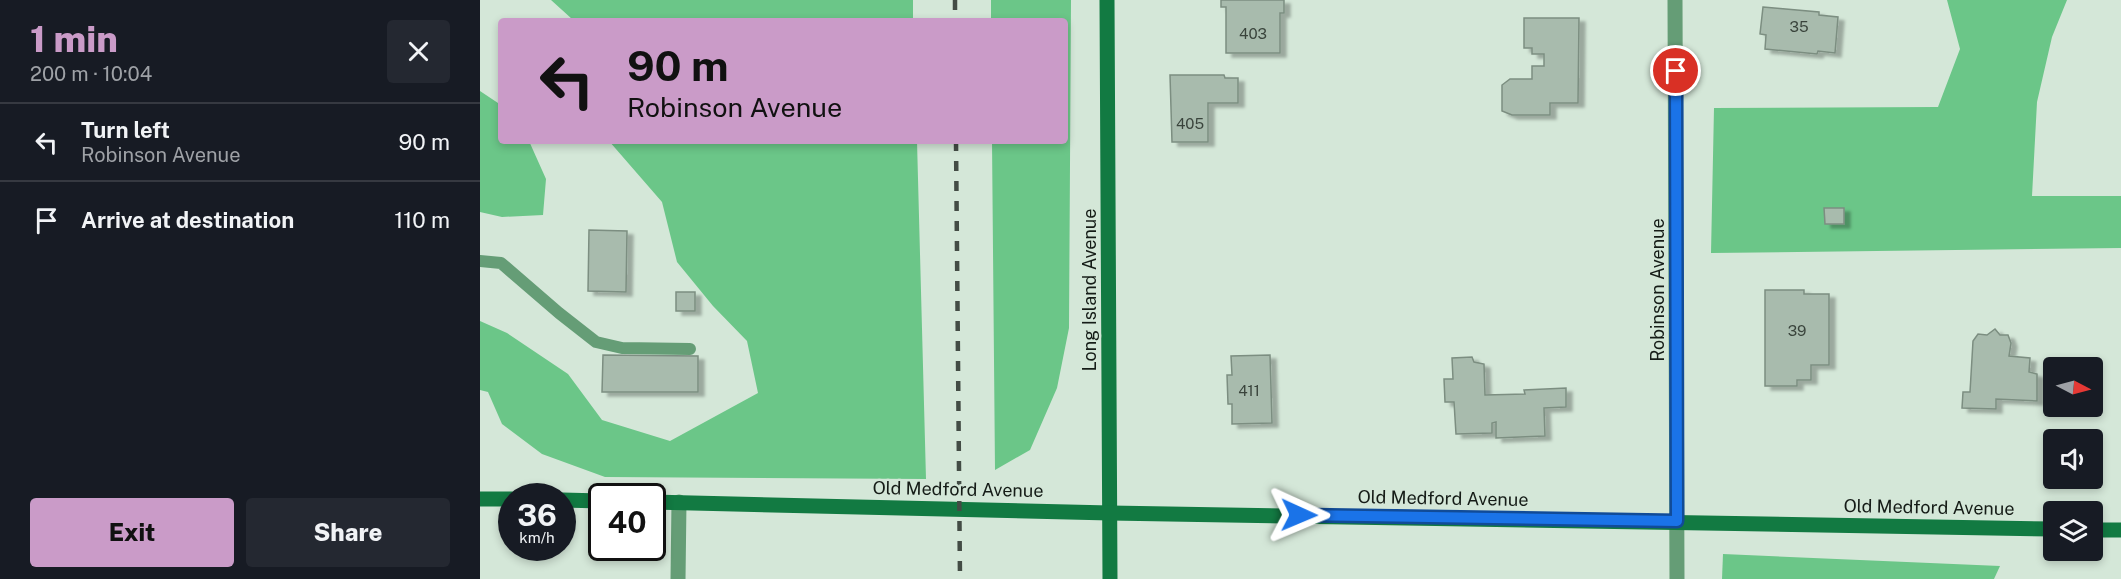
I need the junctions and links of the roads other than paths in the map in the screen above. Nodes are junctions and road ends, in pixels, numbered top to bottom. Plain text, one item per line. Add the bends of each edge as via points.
1 (1107, 0) edge
2 (1675, 0) edge
3 (480, 261) edge
4 (690, 349) dead end
5 (480, 498) edge
6 (498, 499) edge
7 (666, 502) edge
8 (679, 502) junction
9 (1110, 513) junction
10 (1677, 521) junction
11 (2043, 529) edge
12 (2103, 530) edge
13 (2121, 530) edge
14 (678, 579) edge
15 (1110, 579) edge
16 (1677, 579) edge

1 - 9 street, Long Island Avenue
2 - 10 street, Robinson Avenue
3 - 4 lane via 501,263 596,342 622,348
5 - 6 street
7 - 8 street, Old Medford Avenue
8 - 9 street, Old Medford Avenue
8 - 14 street
9 - 10 street, Old Medford Avenue
9 - 15 street, Long Island Avenue
10 - 11 street, Old Medford Avenue
10 - 16 street, Robinson Avenue
12 - 13 street

